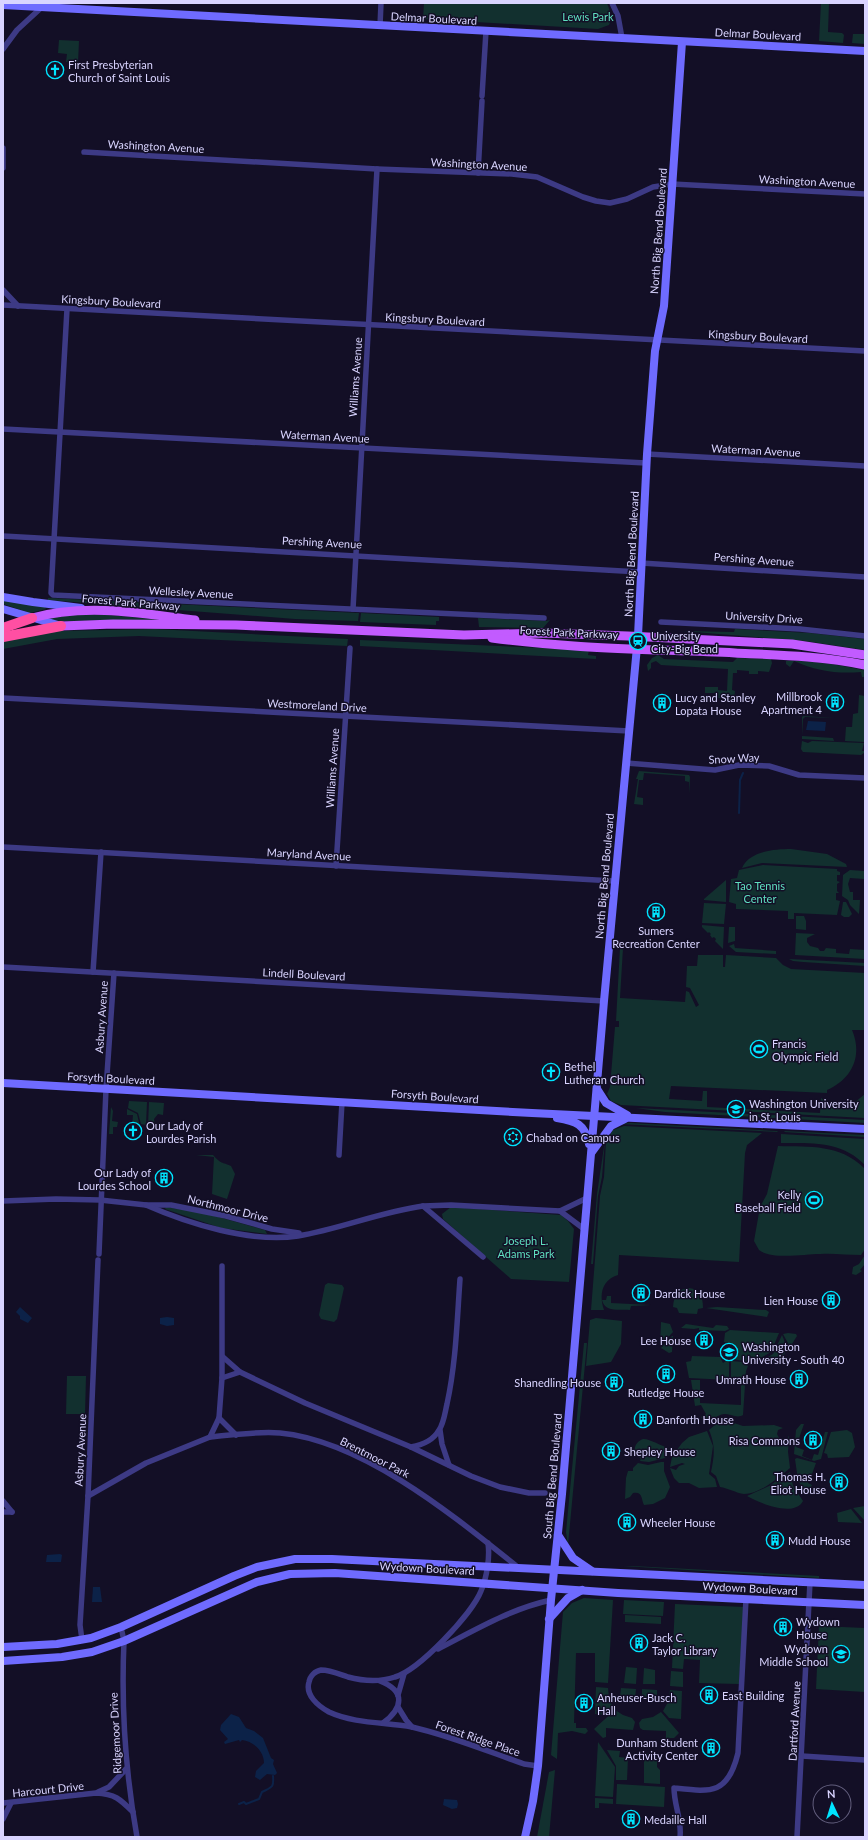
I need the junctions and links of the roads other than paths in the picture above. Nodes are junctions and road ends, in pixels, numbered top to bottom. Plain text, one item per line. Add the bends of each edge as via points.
1 (381, 3) edge
2 (612, 3) edge
3 (3, 5) edge
4 (70, 6) edge
5 (86, 6) edge
6 (42, 7) junction
7 (380, 26) junction
8 (486, 32) junction
9 (622, 38) junction
10 (682, 42) junction
11 (3, 49) edge
12 (865, 51) edge
13 (3, 148) edge
14 (84, 152) dead end
15 (3, 168) edge
16 (377, 169) junction
17 (478, 173) junction
18 (672, 184) junction
19 (865, 194) edge
20 (3, 290) edge
21 (3, 306) edge
22 (19, 306) junction
23 (68, 309) junction
24 (368, 326) junction
25 (656, 342) junction
26 (865, 351) edge
27 (3, 429) edge
28 (60, 433) junction
29 (360, 448) junction
30 (647, 454) junction
31 (646, 463) junction
32 (865, 466) edge
33 (3, 536) edge
34 (54, 540) junction
35 (355, 555) junction
36 (641, 563) junction
37 (640, 572) junction
38 (865, 577) edge
39 (3, 597) edge
40 (3, 609) edge
41 (90, 609) junction
42 (352, 609) junction
43 (32, 618) junction
44 (544, 618) dead end
45 (661, 622) dead end
46 (236, 625) junction
47 (61, 626) junction
48 (3, 628) edge
49 (464, 635) junction
50 (638, 636) junction
51 (865, 636) edge
52 (3, 637) edge
53 (350, 648) dead end
54 (637, 648) junction
55 (865, 655) edge
56 (865, 665) edge
57 (3, 698) edge
58 (346, 717) junction
59 (629, 731) junction
60 (626, 763) junction
61 (865, 778) edge
62 (3, 847) edge
63 (100, 852) junction
64 (336, 866) junction
65 (614, 881) junction
66 (3, 967) edge
67 (93, 972) junction
68 (114, 972) junction
69 (604, 1001) junction
70 (3, 1083) edge
71 (106, 1089) junction
72 (597, 1089) junction
73 (342, 1102) junction
74 (532, 1113) junction
75 (595, 1116) junction
76 (632, 1118) junction
77 (865, 1129) edge
78 (591, 1154) junction
79 (339, 1155) dead end
80 (587, 1198) junction
81 (100, 1200) junction
82 (3, 1201) edge
83 (146, 1205) junction
84 (423, 1206) junction
85 (560, 1211) junction
86 (584, 1229) junction
87 (305, 1234) junction
88 (483, 1257) dead end
89 (222, 1266) dead end
90 (460, 1278) dead end
91 (223, 1357) junction
92 (240, 1372) junction
93 (222, 1378) junction
94 (220, 1418) junction
95 (440, 1429) junction
96 (236, 1435) junction
97 (210, 1437) junction
98 (411, 1447) junction
99 (449, 1464) junction
100 (545, 1492) dead end
101 (88, 1496) junction
102 (3, 1501) edge
103 (3, 1512) edge
104 (558, 1535) junction
105 (488, 1543) junction
106 (487, 1567) junction
107 (519, 1568) junction
108 (554, 1569) junction
109 (592, 1571) junction
110 (484, 1582) junction
111 (810, 1582) junction
112 (865, 1585) edge
113 (552, 1588) junction
114 (582, 1590) junction
115 (746, 1599) junction
116 (551, 1600) junction
117 (810, 1602) junction
118 (865, 1604) edge
119 (549, 1619) junction
120 (121, 1627) junction
121 (82, 1640) junction
122 (124, 1641) junction
123 (3, 1647) edge
124 (435, 1650) junction
125 (3, 1661) edge
126 (404, 1674) junction
127 (380, 1681) junction
128 (398, 1695) junction
129 (398, 1707) junction
130 (383, 1723) junction
131 (412, 1727) junction
132 (802, 1756) junction
133 (865, 1760) edge
134 (538, 1766) junction
135 (126, 1769) junction
136 (96, 1793) junction
137 (3, 1803) edge
138 (12, 1803) junction
139 (133, 1812) junction
140 (3, 1818) edge
141 (137, 1837) edge
142 (525, 1837) edge
143 (680, 1837) edge
144 (797, 1837) edge

1 - 7 street
2 - 9 street via 618,16
3 - 6 main road, Delmar Boulevard
4 - 5 main road, Delmar Boulevard
4 - 6 main road, Delmar Boulevard
5 - 7 main road, Delmar Boulevard
6 - 11 street via 17,30
7 - 8 main road, Delmar Boulevard
8 - 9 main road, Delmar Boulevard
8 - 17 street
9 - 10 main road, Delmar Boulevard
10 - 12 main road, Delmar Boulevard
10 - 18 main road, North Big Bend Boulevard
13 - 15 street
14 - 16 street, Washington Avenue
16 - 17 street, Washington Avenue
16 - 24 street, Williams Avenue
17 - 18 street, Washington Avenue via 537,178 583,197 610,202 627,199 653,187
18 - 19 street, Washington Avenue
18 - 25 main road, North Big Bend Boulevard via 664,306
20 - 22 street
21 - 22 street, Kingsbury Boulevard
22 - 23 street, Kingsbury Boulevard
23 - 24 street, Kingsbury Boulevard
23 - 28 street, Wellesley Avenue
24 - 25 street, Kingsbury Boulevard
24 - 29 street, Williams Avenue
25 - 26 street, Kingsbury Boulevard
25 - 30 main road, North Big Bend Boulevard
27 - 28 street, Waterman Avenue
28 - 29 street, Waterman Avenue
28 - 34 street, Wellesley Avenue
29 - 31 street, Waterman Avenue
29 - 35 street, Williams Avenue
30 - 31 main road, North Big Bend Boulevard
30 - 32 street, Waterman Avenue
31 - 36 main road, North Big Bend Boulevard
33 - 34 street, Pershing Avenue
34 - 35 street, Pershing Avenue
34 - 42 street, Wellesley Avenue via 51,593 53,595
35 - 37 street, Pershing Avenue
35 - 42 street, Williams Avenue
36 - 37 main road, North Big Bend Boulevard
36 - 38 street, Pershing Avenue
37 - 50 main road, North Big Bend Boulevard
39 - 41 main road
40 - 43 main road
41 - 43 main road, Forest Park Parkway via 64,611
41 - 46 main road, Forest Park Parkway
42 - 44 street, Wellesley Avenue
43 - 47 main road
43 - 48 highway, Forest Park Parkway
45 - 51 street, University Drive via 800,629
46 - 47 main road, Forest Park Parkway
46 - 49 main road, Forest Park Parkway
47 - 52 highway, Forest Park Parkway
49 - 50 main road, Forest Park Parkway via 543,633
49 - 54 main road, Forest Park Parkway via 524,642
50 - 54 main road, North Big Bend Boulevard
50 - 55 main road, Forest Park Parkway via 792,644
53 - 58 street, Williams Avenue
54 - 56 main road, Forest Park Parkway via 794,656
54 - 59 main road, North Big Bend Boulevard
57 - 58 street, Westmoreland Drive
58 - 59 street, Westmoreland Drive
58 - 64 street, Williams Avenue
59 - 60 main road, North Big Bend Boulevard
60 - 61 street, Snow Way via 715,770 739,765 769,766 799,775
60 - 65 main road, North Big Bend Boulevard
62 - 63 street, Maryland Avenue
63 - 64 street, Maryland Avenue
63 - 67 street, Asbury Avenue
64 - 65 street, Maryland Avenue
65 - 69 main road, North Big Bend Boulevard
66 - 67 street, Lindell Boulevard
67 - 68 street, Lindell Boulevard
68 - 69 street, Lindell Boulevard
68 - 71 street, Asbury Avenue
69 - 72 main road, North Big Bend Boulevard
70 - 71 main road, Forsyth Boulevard
71 - 73 main road, Forsyth Boulevard
71 - 81 street, Asbury Avenue
72 - 75 main road, North Big Bend Boulevard
72 - 76 main road via 606,1103
73 - 74 main road, Forsyth Boulevard
73 - 79 street
74 - 75 main road, Forsyth Boulevard
74 - 78 main road via 576,1122 587,1134
75 - 76 main road, Forsyth Boulevard
75 - 78 main road, South Big Bend Boulevard
76 - 77 main road, Forsyth Boulevard
76 - 78 main road via 611,1126
78 - 80 main road, South Big Bend Boulevard
80 - 85 street, Northmoor Drive
80 - 86 main road, South Big Bend Boulevard
81 - 82 street, Northmoor Drive
81 - 83 street, Northmoor Drive
81 - 101 street, Asbury Avenue
83 - 87 street, Northmoor Drive via 190,1207 272,1229
83 - 87 street, Northmoor Drive via 224,1230 279,1237
84 - 85 street, Northmoor Drive via 451,1205
84 - 87 street, Northmoor Drive
84 - 88 street
85 - 86 street
86 - 104 main road, South Big Bend Boulevard
89 - 91 street
90 - 95 street via 451,1385
91 - 92 street, Brentmoor Park
91 - 93 street
92 - 93 street
92 - 98 street, Brentmoor Park via 305,1403
93 - 94 street
94 - 96 street
94 - 97 street
95 - 98 street via 426,1442
95 - 99 street
96 - 97 street, Brentmoor Park
96 - 105 street, Brentmoor Park via 281,1433 314,1440 346,1452 409,1486
97 - 101 street, Brentmoor Park via 146,1463
98 - 99 street, Brentmoor Park
99 - 100 street, Brentmoor Park via 500,1487 529,1493
101 - 121 street, Asbury Avenue via 80,1625
102 - 103 street via 12,1512
104 - 108 main road, South Big Bend Boulevard
104 - 109 main road via 573,1558
105 - 106 street via 490,1552
105 - 107 street, Brentmoor Park
106 - 107 main road, Wydown Boulevard
106 - 110 street, Forest Ridge Place
106 - 120 main road, Wydown Boulevard via 325,1559 282,1561 234,1576
107 - 108 main road, Wydown Boulevard
108 - 109 main road, Wydown Boulevard
108 - 113 main road, South Big Bend Boulevard
109 - 111 main road, Wydown Boulevard
110 - 113 main road, Wydown Boulevard
110 - 122 main road, Wydown Boulevard via 334,1573 290,1574 244,1586
110 - 124 street, Forest Ridge Place via 467,1612
111 - 112 main road, Wydown Boulevard
111 - 117 street, Dartford Avenue
113 - 114 main road, Wydown Boulevard
113 - 116 main road, South Big Bend Boulevard
114 - 115 main road, Wydown Boulevard
114 - 119 main road via 568,1598
115 - 117 main road, Wydown Boulevard
115 - 143 street via 738,1753 734,1771 716,1790 674,1788 674,1800 679,1812
116 - 119 main road, South Big Bend Boulevard
116 - 124 street, Forest Ridge Place via 528,1605 496,1618
117 - 118 main road, Wydown Boulevard
117 - 132 street, Dartford Avenue
119 - 134 main road, South Big Bend Boulevard
120 - 121 main road, Wydown Boulevard
120 - 122 street, Ridgemoor Drive
121 - 123 main road, Wydown Boulevard
122 - 125 main road, Wydown Boulevard via 81,1654
122 - 135 street, Ridgemoor Drive via 122,1706
124 - 126 street, Forest Ridge Place
126 - 127 street, Forest Ridge Place
126 - 128 street
127 - 128 street, Forest Ridge Place via 391,1687
127 - 130 street, Forest Ridge Place via 321,1670 312,1676 308,1688 310,1695 329,1712 351,1719
128 - 129 street
129 - 130 street
129 - 131 street
130 - 131 street, Forest Ridge Place
131 - 134 street, Forest Ridge Place via 449,1737 524,1764
132 - 133 street
132 - 144 street, Dartford Avenue
134 - 142 main road, South Big Bend Boulevard
135 - 136 street, Harcourt Drive via 109,1787
135 - 139 street, Ridgemoor Drive
136 - 138 street, Harcourt Drive
136 - 139 street, Harcourt Drive via 115,1796
137 - 138 street, Harcourt Drive
138 - 140 street
139 - 141 street, Ridgemoor Drive

